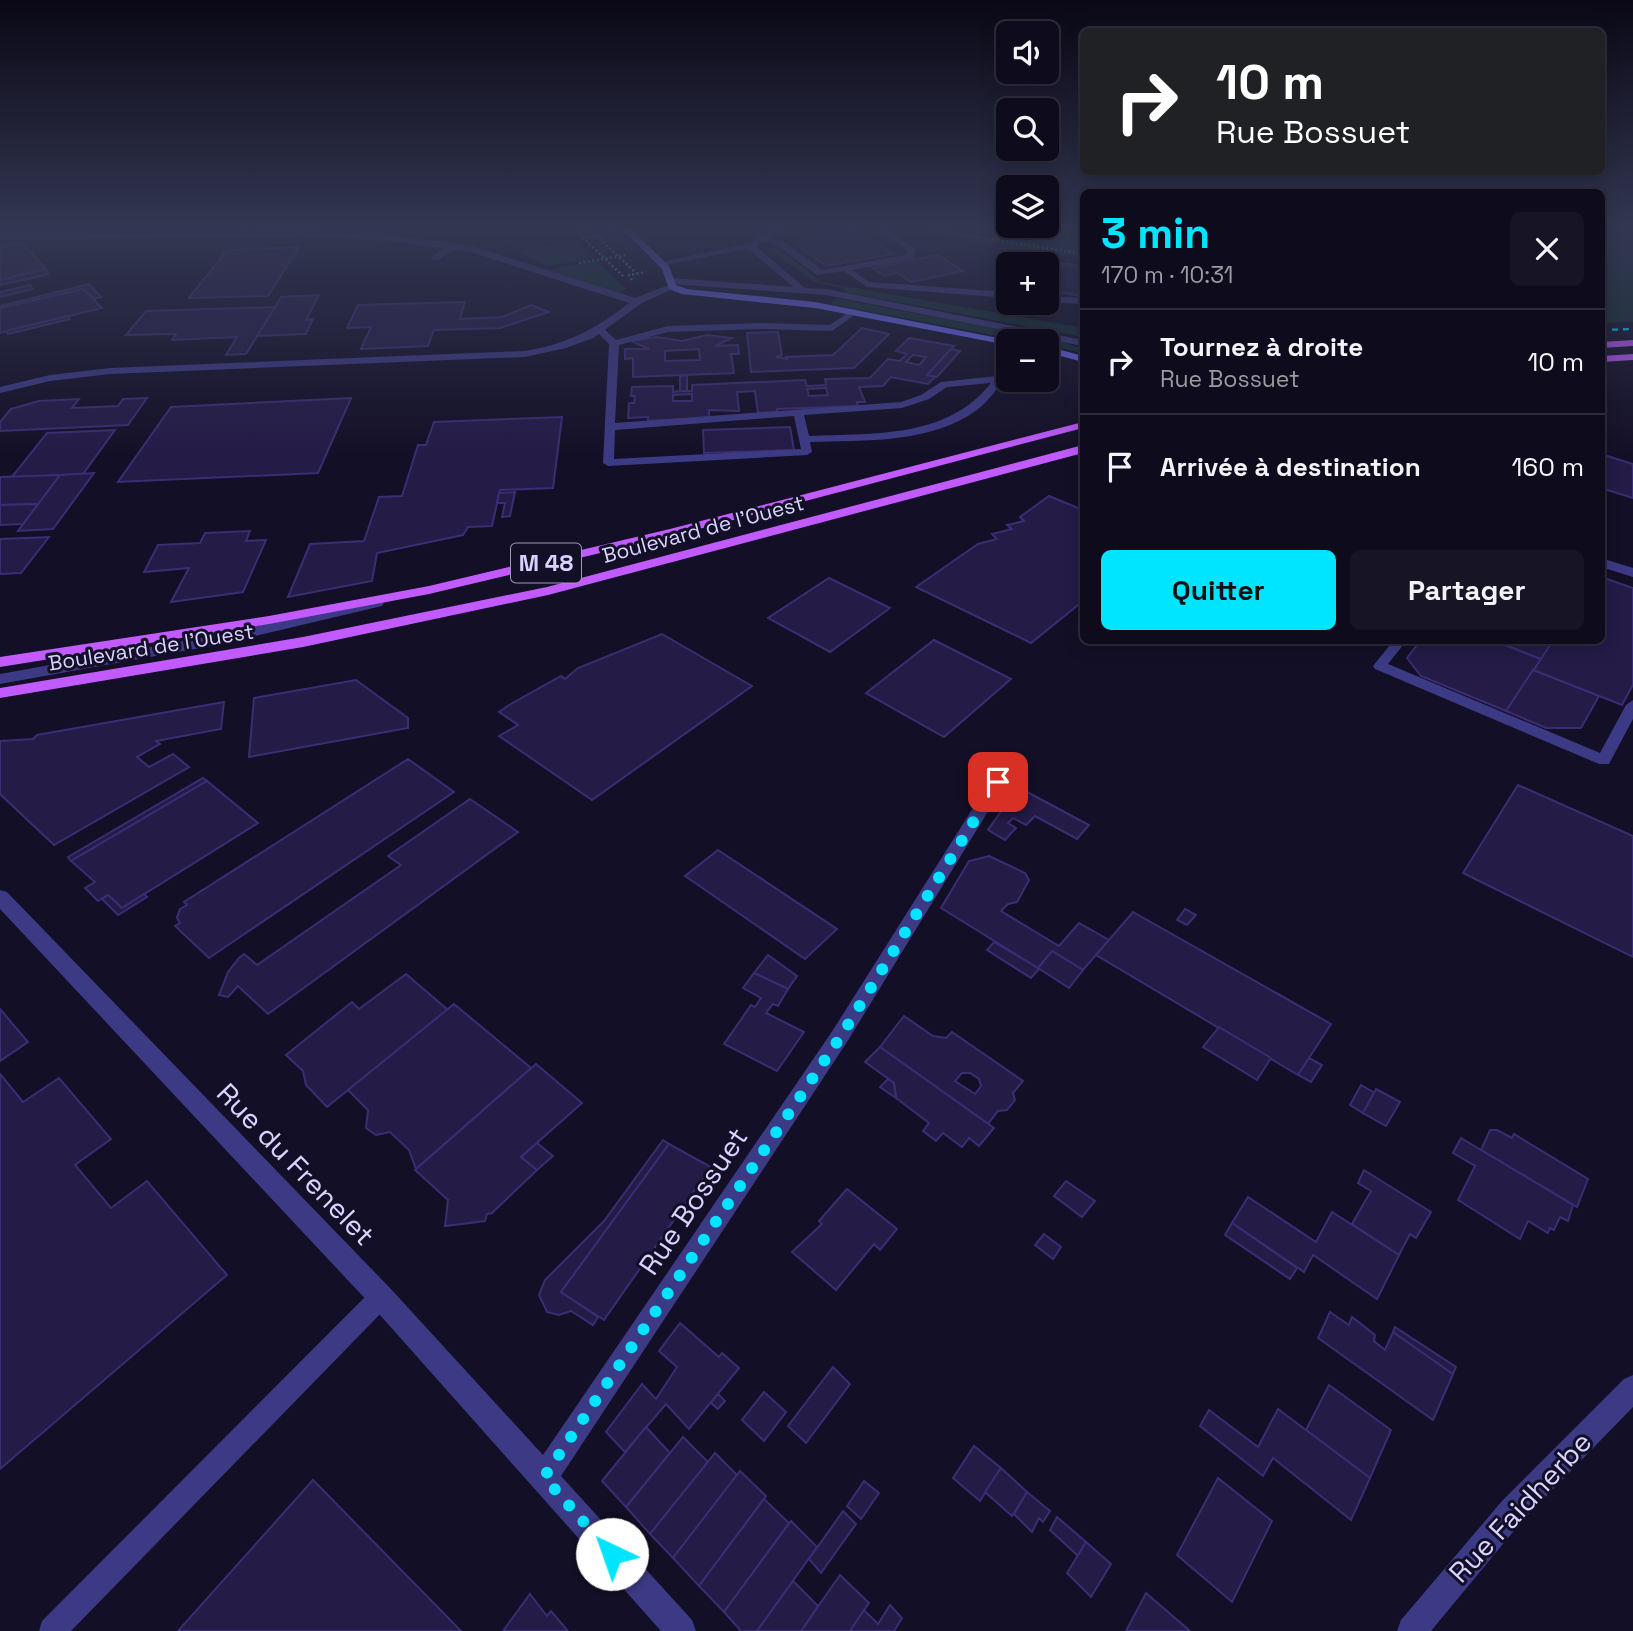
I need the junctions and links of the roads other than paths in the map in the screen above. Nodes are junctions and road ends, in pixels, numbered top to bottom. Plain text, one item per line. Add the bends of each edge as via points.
1 (629, 304) edge
2 (814, 304) edge
3 (880, 304) edge
4 (853, 312) junction
5 (600, 330) junction
6 (996, 340) edge
7 (1080, 342) edge
8 (614, 343) junction
9 (1633, 343) edge
10 (1605, 345) edge
11 (1059, 353) edge
12 (1633, 357) edge
13 (1080, 358) edge
14 (1605, 359) edge
15 (996, 379) edge
16 (996, 382) edge
17 (0, 390) edge
18 (799, 415) junction
19 (1080, 426) edge
20 (610, 427) junction
21 (1080, 436) edge
22 (804, 439) junction
23 (1080, 450) edge
24 (799, 526) junction
25 (1605, 563) edge
26 (1633, 573) edge
27 (428, 590) junction
28 (1398, 644) edge
29 (0, 662) edge
30 (0, 679) edge
31 (5, 693) edge
32 (1633, 705) edge
33 (998, 782) dead end
34 (0, 897) edge
35 (381, 1297) junction
36 (1633, 1388) edge
37 (544, 1477) junction
38 (52, 1631) edge
39 (681, 1631) edge
40 (1412, 1631) edge

1 - 5 street
2 - 4 main road
3 - 7 lane
4 - 6 main road
4 - 8 lane via 832,328 668,329
5 - 8 lane
5 - 17 street via 563,346 516,355 110,371 57,376
8 - 20 lane
9 - 10 main road
11 - 13 main road
12 - 14 main road
15 - 18 lane via 944,384 902,405
16 - 22 lane via 976,405 941,424 892,433
18 - 20 lane
18 - 22 lane
19 - 27 main road, Boulevard de l'Ouest / M 48 via 658,537
20 - 22 lane via 608,463 807,452
21 - 24 main road
23 - 24 main road, Boulevard de l'Ouest / M 48
24 - 31 main road, Boulevard de l'Ouest / M 48 via 443,615
25 - 26 street
27 - 29 main road, Boulevard de l'Ouest / M 48
27 - 30 street, Boulevard de l'Ouest via 217,640
28 - 32 lane via 1380,666 1604,760
33 - 37 street, Rue Bossuet via 841,1036
34 - 35 street, Rue du Frenelet
35 - 37 street, Rue du Frenelet
35 - 38 lane
36 - 40 street, Rue Faidherbe via 1512,1511
37 - 39 street

